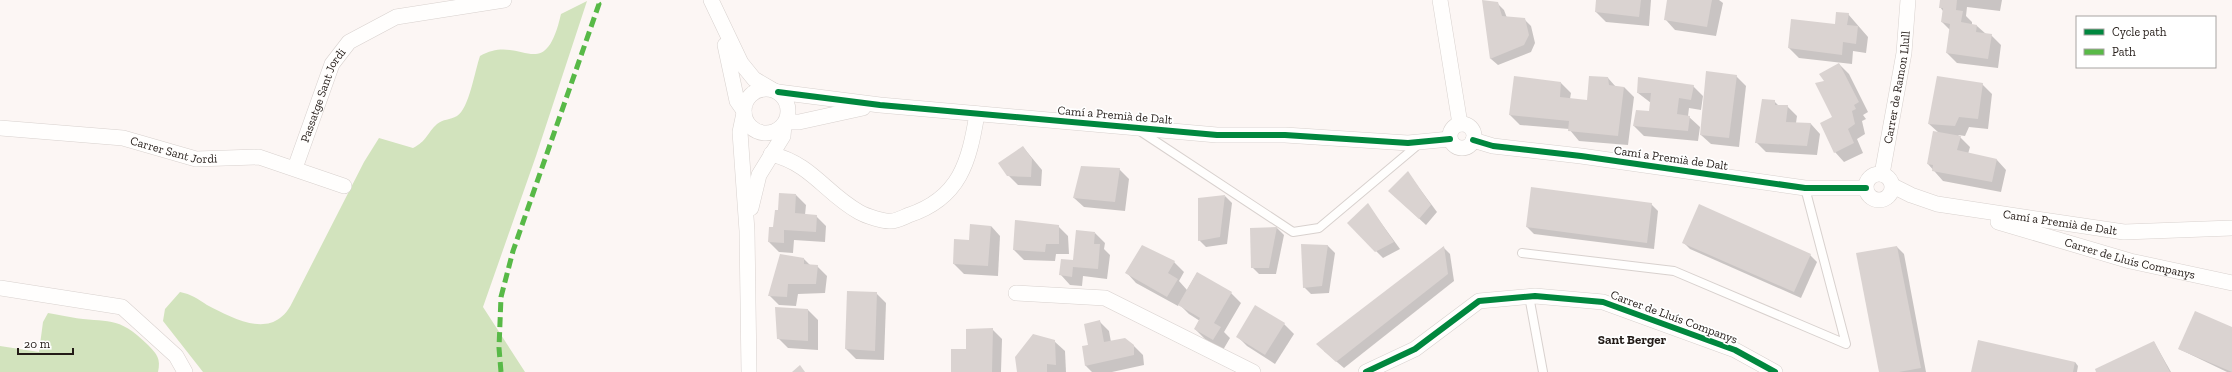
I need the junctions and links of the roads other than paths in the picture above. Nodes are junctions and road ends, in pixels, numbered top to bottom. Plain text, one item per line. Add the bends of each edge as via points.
1 (504, 0) edge
2 (711, 0) edge
3 (1440, 0) edge
4 (1908, 0) edge
5 (721, 24) junction
6 (775, 90) junction
7 (880, 105) junction
8 (744, 112) junction
9 (977, 114) junction
10 (785, 123) junction
11 (1460, 124) junction
12 (0, 128) edge
13 (1136, 128) junction
14 (1450, 139) junction
15 (1473, 140) junction
16 (1422, 142) junction
17 (771, 154) junction
18 (295, 168) junction
19 (1882, 174) junction
20 (344, 186) dead end
21 (1892, 186) junction
22 (1805, 188) junction
23 (1866, 188) junction
24 (1938, 204) junction
25 (2232, 228) edge
26 (747, 231) junction
27 (1522, 253) dead end
28 (2232, 283) edge
29 (0, 288) edge
30 (1016, 293) dead end
31 (1529, 296) junction
32 (185, 372) edge
33 (749, 372) edge
34 (1253, 372) edge
35 (1366, 372) edge
36 (1543, 372) edge
37 (1775, 372) edge

1 - 18 street, Passatge Sant Jordi via 396,17 350,42 332,64
2 - 5 street, Camí a Premià de Dalt
3 - 11 street
4 - 19 street, Carrer de Ramon Llull via 1904,53
5 - 6 street, Camí a Premià de Dalt via 741,63 754,79
5 - 8 street, Camí a Premià de Dalt via 736,101
6 - 7 street, Camí a Premià de Dalt
6 - 8 street via 764,89 752,94 747,99
6 - 10 street via 788,103 789,111
7 - 9 street, Camí a Premià de Dalt
7 - 10 street, Camí a Premià de Dalt
8 - 10 street via 746,121 757,131 772,133
8 - 26 street via 740,132
9 - 13 street, Camí a Premià de Dalt
9 - 17 street via 970,154 951,189 928,209 891,221 860,212 832,194 807,170 786,158
10 - 17 street via 784,136
11 - 14 street via 1453,128
11 - 15 street via 1471,128
12 - 18 street, Carrer Sant Jordi via 123,138 196,159 258,157
13 - 16 street, Camí a Premià de Dalt via 1217,135 1285,135
13 - 16 lane via 1293,232 1319,228
14 - 15 street via 1454,146 1460,148 1468,146
14 - 16 street, Camí a Premià de Dalt
15 - 22 street, Camí a Premià de Dalt via 1493,146
17 - 26 street via 757,182
18 - 20 street, Carrer Sant Jordi
19 - 21 street via 1889,178
19 - 23 street via 1873,175 1868,179
21 - 23 street via 1888,196 1880,200 1870,196
21 - 24 street, Camí a Premià de Dalt
22 - 23 street, Camí a Premià de Dalt
22 - 27 lane via 1846,344 1674,271
24 - 25 street, Camí a Premià de Dalt via 2124,232
24 - 28 street, Carrer de Lluís Companys via 2130,261
26 - 33 street
29 - 32 street via 122,307 176,356
30 - 34 street via 1105,298
31 - 35 street, Carrer de Lluís Companys via 1479,301 1415,349
31 - 36 lane
31 - 37 street, Carrer de Lluís Companys via 1603,302 1735,350

